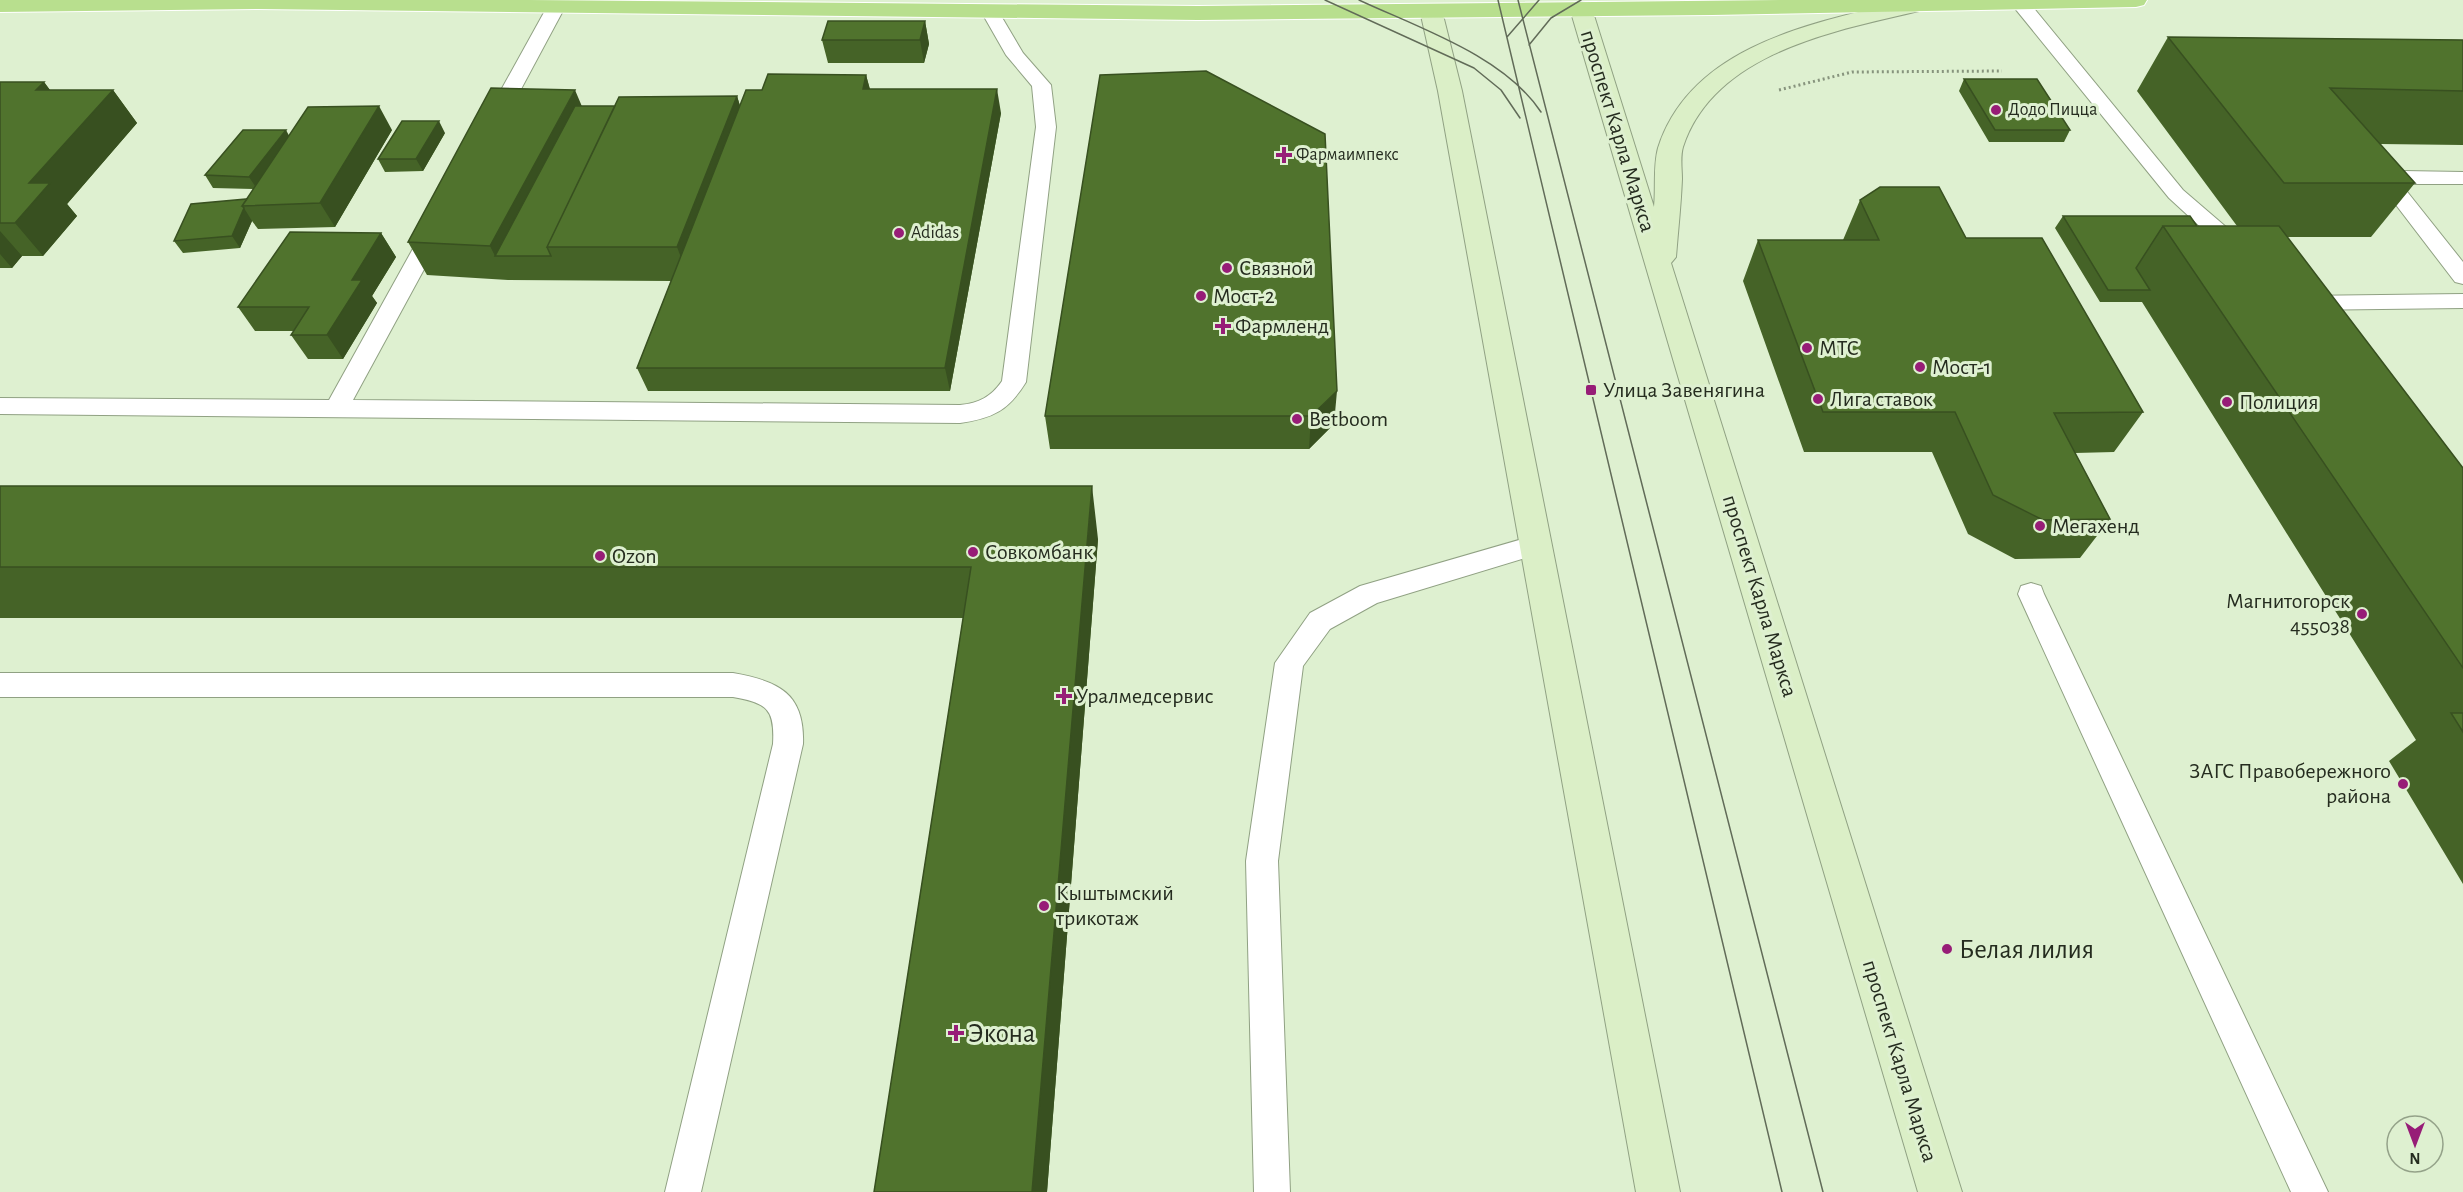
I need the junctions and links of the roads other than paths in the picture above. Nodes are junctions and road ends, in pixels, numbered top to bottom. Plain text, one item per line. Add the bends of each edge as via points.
1 (2136, 0) edge
2 (2019, 2) junction
3 (1924, 3) junction
4 (0, 5) edge
5 (1430, 5) edge
6 (1579, 5) edge
7 (556, 7) junction
8 (991, 13) junction
9 (482, 142) edge
10 (2463, 178) edge
11 (443, 214) edge
12 (2253, 262) edge
13 (1662, 277) junction
14 (2463, 277) edge
15 (2463, 301) edge
16 (2307, 322) edge
17 (0, 406) edge
18 (336, 410) junction
19 (1536, 545) junction
20 (2031, 594) dead end
21 (0, 685) edge
22 (683, 1192) edge
23 (1272, 1192) edge
24 (1658, 1192) edge
25 (1940, 1192) edge
26 (2310, 1192) edge

1 - 2 main road
2 - 3 main road
2 - 12 lane via 2176,194
3 - 6 main road
3 - 13 main road via 1812,31 1750,58 1712,82 1685,115 1671,148
4 - 7 main road via 258,2
5 - 6 main road
5 - 8 main road
5 - 19 main road via 1450,91
6 - 13 main road, проспект Карла Маркса
7 - 8 main road
7 - 9 lane
8 - 18 lane via 1015,55 1041,85 1046,127 1014,382 993,408 960,414
10 - 14 lane via 2403,177 2390,184
11 - 18 lane
13 - 25 main road, проспект Карла Маркса
15 - 16 lane via 2289,299
17 - 18 lane
19 - 23 lane via 1370,594 1320,621 1289,663 1262,861
19 - 24 main road
20 - 26 lane
21 - 22 lane via 733,685 759,689 778,702 789,721 788,744

